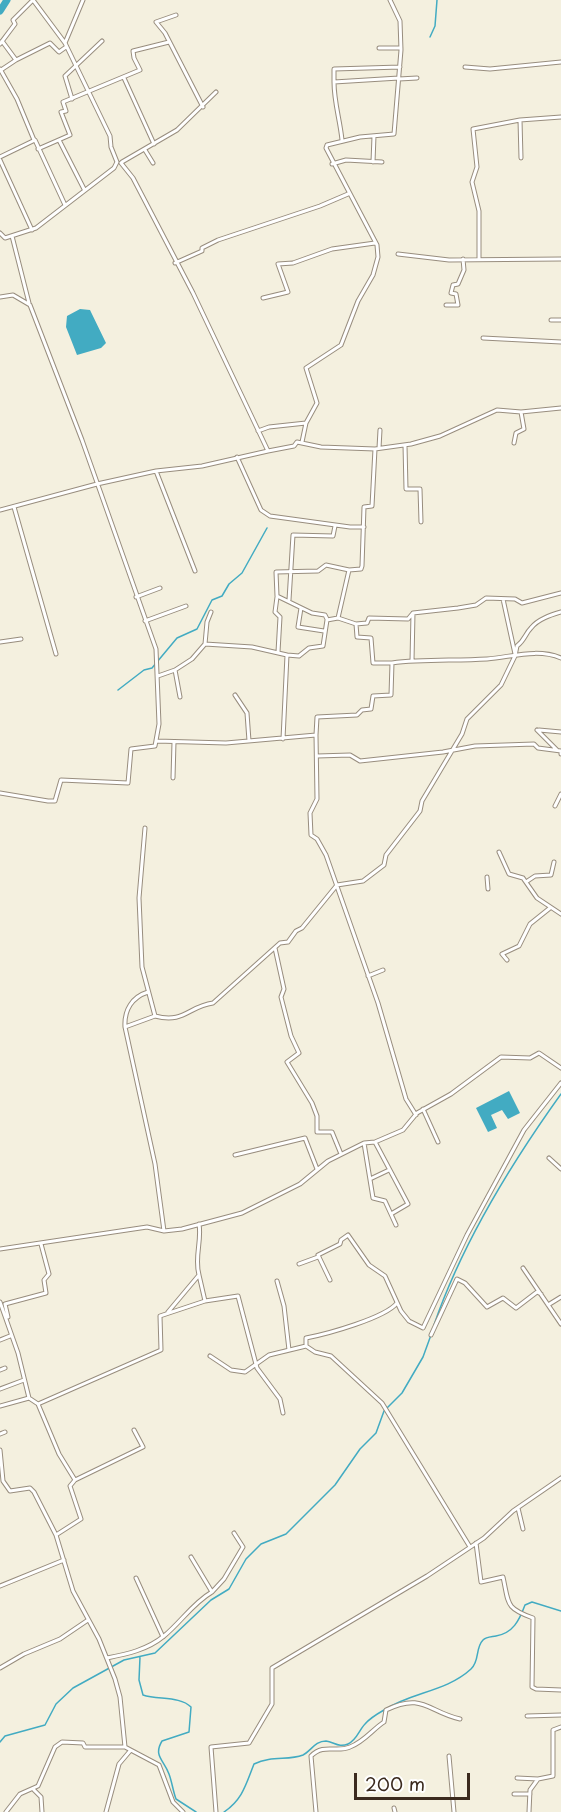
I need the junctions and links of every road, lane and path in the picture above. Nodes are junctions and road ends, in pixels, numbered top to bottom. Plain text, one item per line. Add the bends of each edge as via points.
1 (33, 0) edge
2 (83, 0) edge
3 (390, 0) edge
4 (176, 15) dead end
5 (102, 41) dead end
6 (169, 42) junction
7 (1, 43) edge
8 (66, 45) junction
9 (379, 48) dead end
10 (401, 48) junction
11 (16, 60) junction
12 (561, 62) edge
13 (76, 66) junction
14 (400, 67) junction
15 (465, 67) dead end
16 (0, 69) edge
17 (124, 78) junction
18 (399, 78) junction
19 (417, 78) dead end
20 (334, 82) junction
21 (216, 92) dead end
22 (90, 93) junction
23 (72, 99) junction
24 (202, 107) junction
25 (561, 117) edge
26 (520, 120) junction
27 (374, 136) junction
28 (34, 140) junction
29 (59, 140) junction
30 (342, 141) junction
31 (154, 144) junction
32 (38, 149) junction
33 (145, 150) junction
34 (522, 158) dead end
35 (0, 159) edge
36 (119, 162) junction
37 (373, 162) junction
38 (382, 162) dead end
39 (153, 163) dead end
40 (332, 164) junction
41 (84, 189) junction
42 (348, 194) junction
43 (65, 205) junction
44 (32, 230) junction
45 (0, 233) edge
46 (12, 236) junction
47 (375, 243) junction
48 (398, 254) dead end
49 (479, 258) junction
50 (462, 259) junction
51 (561, 259) edge
52 (176, 263) junction
53 (0, 297) edge
54 (263, 298) dead end
55 (30, 305) junction
56 (446, 305) dead end
57 (551, 320) dead end
58 (561, 320) edge
59 (483, 338) dead end
60 (561, 342) edge
61 (561, 408) edge
62 (521, 412) junction
63 (306, 423) junction
64 (380, 430) dead end
65 (258, 431) junction
66 (302, 442) junction
67 (514, 443) dead end
68 (405, 445) junction
69 (377, 448) junction
70 (268, 451) junction
71 (237, 457) junction
72 (156, 471) junction
73 (97, 484) junction
74 (14, 507) junction
75 (0, 510) edge
76 (421, 522) dead end
77 (335, 525) junction
78 (364, 527) junction
79 (349, 570) junction
80 (195, 571) dead end
81 (290, 572) junction
82 (160, 588) dead end
83 (561, 593) edge
84 (277, 596) junction
85 (136, 597) junction
86 (289, 600) junction
87 (503, 600) junction
88 (186, 606) dead end
89 (301, 607) junction
90 (211, 612) dead end
91 (561, 612) edge
92 (413, 613) junction
93 (338, 618) junction
94 (327, 620) junction
95 (145, 621) junction
96 (356, 624) junction
97 (324, 631) junction
98 (21, 639) dead end
99 (0, 642) edge
100 (205, 644) junction
101 (278, 652) junction
102 (56, 654) dead end
103 (287, 656) junction
104 (515, 656) junction
105 (561, 657) edge
106 (412, 661) junction
107 (392, 663) junction
108 (176, 670) junction
109 (158, 676) junction
110 (235, 695) dead end
111 (180, 697) dead end
112 (561, 732) edge
113 (316, 735) junction
114 (283, 738) junction
115 (157, 741) junction
116 (249, 741) junction
117 (174, 742) junction
118 (453, 748) junction
119 (559, 752) edge
120 (317, 756) junction
121 (173, 778) dead end
122 (0, 793) edge
123 (561, 794) edge
124 (555, 806) dead end
125 (145, 828) dead end
126 (499, 852) dead end
127 (554, 862) dead end
128 (487, 877) dead end
129 (526, 882) junction
130 (337, 885) junction
131 (488, 889) dead end
132 (550, 908) junction
133 (561, 914) edge
134 (275, 948) junction
135 (507, 960) dead end
136 (383, 970) dead end
137 (368, 976) junction
138 (148, 992) junction
139 (155, 1016) junction
140 (125, 1027) junction
141 (561, 1068) edge
142 (561, 1083) edge
143 (423, 1109) junction
144 (416, 1114) junction
145 (375, 1142) junction
146 (438, 1142) dead end
147 (364, 1143) junction
148 (341, 1154) junction
149 (235, 1155) dead end
150 (549, 1158) dead end
151 (561, 1168) edge
152 (317, 1169) junction
153 (389, 1170) junction
154 (370, 1179) junction
155 (391, 1214) junction
156 (199, 1224) junction
157 (396, 1225) dead end
158 (164, 1231) junction
159 (41, 1244) junction
160 (0, 1249) edge
161 (318, 1257) junction
162 (299, 1264) dead end
163 (523, 1268) dead end
164 (199, 1275) junction
165 (330, 1280) dead end
166 (278, 1281) dead end
167 (541, 1294) junction
168 (561, 1297) edge
169 (205, 1301) junction
170 (0, 1302) edge
171 (397, 1303) junction
172 (548, 1305) junction
173 (167, 1313) junction
174 (6, 1318) junction
175 (561, 1323) edge
176 (431, 1335) dead end
177 (10, 1336) junction
178 (0, 1340) edge
179 (306, 1347) junction
180 (290, 1350) junction
181 (210, 1356) dead end
182 (256, 1364) junction
183 (24, 1380) junction
184 (0, 1389) edge
185 (29, 1398) junction
186 (38, 1404) junction
187 (0, 1406) edge
188 (283, 1413) dead end
189 (134, 1430) dead end
190 (5, 1432) dead end
191 (0, 1434) edge
192 (0, 1450) edge
193 (561, 1478) edge
194 (75, 1480) junction
195 (518, 1508) junction
196 (523, 1529) dead end
197 (234, 1533) dead end
198 (56, 1535) junction
199 (476, 1543) junction
200 (470, 1547) junction
201 (191, 1557) dead end
202 (64, 1560) junction
203 (136, 1578) dead end
204 (0, 1586) edge
205 (213, 1592) junction
206 (88, 1620) junction
207 (163, 1637) junction
208 (107, 1658) junction
209 (0, 1668) edge
210 (561, 1690) edge
211 (561, 1715) edge
212 (527, 1716) dead end
213 (460, 1719) dead end
214 (561, 1727) edge
215 (125, 1747) junction
216 (131, 1750) junction
217 (449, 1756) dead end
218 (517, 1778) dead end
219 (538, 1779) junction
220 (33, 1789) junction
221 (514, 1794) dead end
222 (530, 1794) junction
223 (6, 1812) edge
224 (42, 1812) edge
225 (106, 1812) edge
226 (183, 1812) edge
227 (216, 1812) edge
228 (316, 1812) edge
229 (454, 1812) edge
230 (529, 1812) edge

1 - 7 street via 13,20 15,24
1 - 8 street
2 - 8 street
3 - 10 street via 399,21
4 - 6 street via 156,22
5 - 13 street
6 - 17 street via 133,51 140,70
6 - 24 street
7 - 11 street
8 - 11 street via 58,52 50,43
8 - 13 street
9 - 10 street
10 - 14 street
11 - 16 street
12 - 15 street via 490,69
13 - 22 street
13 - 23 street via 65,76
14 - 18 street
14 - 20 street via 334,69
16 - 28 street
17 - 22 street
17 - 31 street
18 - 19 street
18 - 20 street
18 - 27 street via 394,134
20 - 30 street
21 - 24 street
22 - 23 street
22 - 36 street
23 - 29 street via 63,102 66,111 61,112 70,135
24 - 31 street
25 - 26 street
26 - 34 street
26 - 49 street via 473,129 477,167 472,182 479,211
27 - 30 street
27 - 37 street
28 - 32 street
28 - 35 street
29 - 32 street
29 - 41 street
30 - 40 street via 327,145
31 - 33 street
32 - 43 street
33 - 36 street
33 - 39 street
35 - 44 street
36 - 41 street
36 - 52 street via 133,178
37 - 38 street
37 - 40 street via 346,160
40 - 42 street
41 - 43 street
42 - 47 street
42 - 52 street via 218,240
43 - 44 street
44 - 46 street
45 - 46 street via 5,238
46 - 55 street
47 - 54 street via 332,249 278,264 288,292
47 - 63 street via 378,257 373,275 341,345 306,368 317,403
48 - 50 street
49 - 50 street
49 - 51 street
50 - 56 street via 464,270 452,293 459,305
52 - 65 street
53 - 55 street via 13,295
55 - 73 street
57 - 58 street
59 - 60 street
61 - 62 street
62 - 67 street via 524,429 516,433
62 - 68 street via 497,410 440,436
63 - 65 street
63 - 66 street
64 - 69 street
65 - 70 street
66 - 69 street via 321,447
66 - 70 street
68 - 69 street
68 - 76 street via 406,489 420,489
69 - 78 street via 372,506 364,507
70 - 71 street
71 - 72 street
71 - 77 street via 261,510 270,516
72 - 73 street
72 - 80 street
73 - 74 street
73 - 85 street
74 - 75 street
74 - 102 street
77 - 78 street
77 - 81 street via 333,536 293,535
78 - 79 street via 361,569
79 - 81 street via 326,565 318,571
79 - 93 street
81 - 84 street via 276,572
81 - 86 street
82 - 85 street
83 - 87 street via 522,603
84 - 86 street
84 - 101 street
85 - 95 street
86 - 89 street
87 - 92 street via 486,598 467,606
87 - 104 street
88 - 95 street
89 - 94 street via 325,615
89 - 97 street via 298,627
90 - 100 street
91 - 104 street via 530,628
92 - 96 street via 408,619 369,618 367,624
92 - 106 street
93 - 94 street
93 - 96 street
94 - 97 street
95 - 109 street via 157,658
96 - 107 street via 357,637 370,638 373,663
97 - 103 street via 321,648
98 - 99 street
100 - 101 street
100 - 108 street
101 - 103 street
103 - 114 street
104 - 105 street via 540,653
104 - 106 street
104 - 118 street via 501,685 467,719
106 - 107 street
107 - 113 street via 391,695 373,696 371,710 362,710 357,716 317,717
108 - 109 street
108 - 111 street
109 - 115 street
110 - 116 street via 247,713
112 - 119 street via 537,730
113 - 114 street
113 - 120 street
114 - 116 street
115 - 117 street
115 - 122 street via 155,746 131,749 128,783 61,780 55,801
116 - 117 street
117 - 121 street
118 - 119 street via 534,744
118 - 120 street via 360,761 350,755
118 - 130 street via 420,811 387,855 384,865 363,881
120 - 130 street via 317,798 310,813 311,835 326,855
123 - 124 street
125 - 138 street via 139,898 142,967
126 - 129 street via 509,874
127 - 129 street via 551,875 535,876
128 - 131 street
129 - 132 street
130 - 134 street via 302,928
130 - 137 street
132 - 133 street
132 - 135 street via 530,924 519,946 502,954
134 - 139 street via 213,1003 200,1004 188,1015 165,1019
134 - 148 street via 284,989 281,997 299,1053 287,1062 312,1103 317,1132 332,1132
136 - 137 street
137 - 144 street via 406,1099
138 - 139 street
138 - 140 street via 135,998 128,1009
139 - 140 street
140 - 158 street via 155,1164
141 - 143 street via 539,1053 530,1058 501,1057 451,1094
142 - 171 street via 524,1130 456,1256 423,1328 409,1321
143 - 144 street
143 - 146 street
144 - 145 street via 403,1130
145 - 147 street
145 - 153 street
147 - 148 street
147 - 154 street
148 - 152 street
149 - 152 street via 305,1138
150 - 151 street
152 - 156 street via 300,1184 242,1213
153 - 154 street
153 - 155 street via 408,1204
154 - 155 street via 373,1198 385,1201
155 - 157 street
156 - 158 street
156 - 164 street
158 - 159 street via 147,1227
159 - 160 street
159 - 174 street via 50,1274 44,1280 46,1293 5,1304 9,1320
161 - 162 street
161 - 165 street
161 - 171 street via 348,1235 369,1265 385,1276
163 - 167 street
164 - 169 street
164 - 173 street
166 - 180 street
167 - 172 street
167 - 176 street via 537,1292 516,1308 502,1298 487,1307 457,1279
168 - 172 street
169 - 173 street
169 - 182 street via 238,1296
170 - 174 street
171 - 179 street via 380,1315 306,1338
172 - 175 street
173 - 186 street via 160,1316 161,1350
174 - 177 street
177 - 178 street
177 - 183 street
179 - 180 street
179 - 200 street via 331,1356 382,1403
180 - 182 street via 269,1355
181 - 182 street via 242,1373
182 - 188 street via 280,1399
183 - 184 street
183 - 185 street
185 - 186 street
185 - 187 street
186 - 194 street via 59,1454
189 - 194 street via 143,1447
190 - 191 street
192 - 198 street via 3,1480 10,1491 30,1488
193 - 195 street
194 - 198 street via 69,1486 81,1519
195 - 196 street
195 - 199 street
197 - 205 street via 243,1547
198 - 202 street
199 - 200 street
199 - 210 street via 481,1582 503,1576 509,1605 533,1618 532,1687
200 - 227 street via 272,1668 272,1704 254,1738 249,1743 211,1747
201 - 205 street
202 - 204 street
202 - 206 street via 73,1591
203 - 207 street
205 - 207 street
206 - 208 street
206 - 209 street via 60,1639
207 - 208 street via 132,1653
208 - 215 street via 120,1697
211 - 212 street
213 - 228 street via 429,1704 396,1705 386,1710 384,1722 351,1747 316,1751 311,1756
214 - 219 street via 553,1730 553,1776
215 - 216 street
215 - 220 street via 86,1747 83,1743 62,1742 55,1747 38,1786
216 - 225 street via 119,1764
216 - 226 street via 159,1765 173,1802
217 - 229 street
218 - 219 street
219 - 222 street
220 - 223 street via 21,1794
220 - 224 street via 40,1797
221 - 222 street
222 - 230 street

